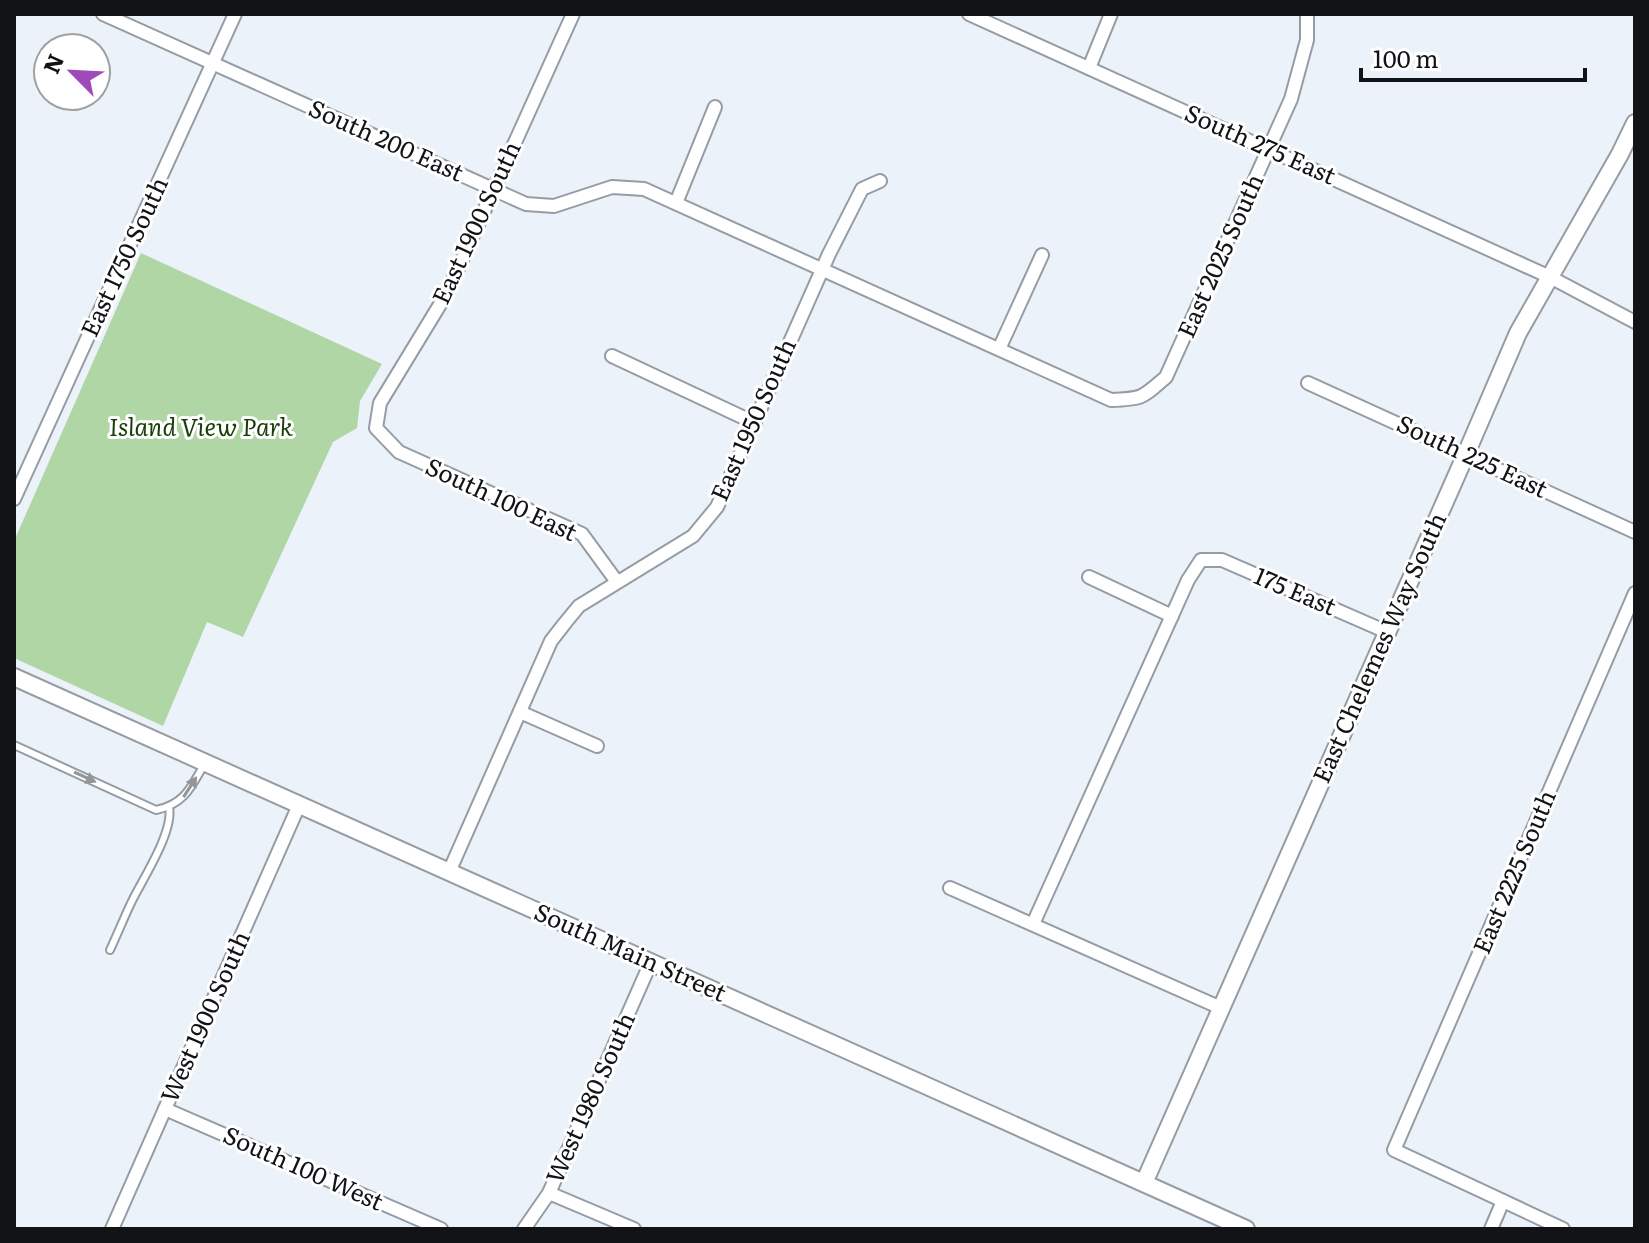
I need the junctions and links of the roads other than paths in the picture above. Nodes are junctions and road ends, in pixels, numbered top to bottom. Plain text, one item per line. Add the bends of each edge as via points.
1 (103, 14) edge
2 (235, 14) edge
3 (573, 14) edge
4 (969, 14) edge
5 (1111, 14) edge
6 (1307, 14) edge
7 (213, 63) junction
8 (1089, 68) junction
9 (715, 107) dead end
10 (1635, 123) edge
11 (1269, 149) junction
12 (880, 181) dead end
13 (494, 190) junction
14 (676, 203) junction
15 (1042, 255) dead end
16 (822, 269) junction
17 (1550, 277) junction
18 (1635, 322) edge
19 (999, 349) junction
20 (612, 356) dead end
21 (1308, 383) dead end
22 (1144, 397) joint
23 (755, 423) junction
24 (376, 428) joint
25 (1466, 454) junction
26 (14, 499) edge
27 (1635, 532) edge
28 (1089, 577) dead end
29 (617, 582) junction
30 (1635, 593) edge
31 (1172, 616) junction
32 (1387, 632) junction
33 (14, 677) edge
34 (520, 712) junction
35 (14, 745) edge
36 (597, 746) dead end
37 (205, 763) junction
38 (299, 805) junction
39 (169, 807) junction
40 (449, 872) junction
41 (950, 888) dead end
42 (1033, 924) junction
43 (110, 950) dead end
44 (651, 962) junction
45 (1221, 1008) junction
46 (165, 1109) junction
47 (1144, 1183) junction
48 (549, 1193) junction
49 (1503, 1201) junction
50 (112, 1229) edge
51 (441, 1229) edge
52 (524, 1229) edge
53 (634, 1229) edge
54 (1246, 1229) edge
55 (1491, 1229) edge
56 (1563, 1229) edge

1 - 7 street, South 200 East
2 - 7 street, East 1750 South
3 - 13 street, East 1900 South
4 - 8 street, South 275 East
5 - 8 street
6 - 11 street, East 2025 South via 1307,40 1291,99
7 - 13 street, South 200 East
7 - 26 street, East 1750 South
8 - 11 street, South 275 East
9 - 14 street
10 - 17 street, East Chelemes Way South
11 - 17 street, South 275 East
11 - 22 street, East 2025 South via 1166,377
12 - 16 street, East 1950 South via 862,189
13 - 14 street, South 200 East via 526,204 554,206 612,187 644,189
13 - 24 street, East 1900 South via 447,293 380,403
14 - 16 street, South 200 East
15 - 19 street
16 - 19 street, South 200 East
16 - 23 street, East 1950 South
17 - 18 street, South 275 East
17 - 25 street, East Chelemes Way South via 1518,333
19 - 22 street, South 200 East via 1111,400
20 - 23 street
21 - 25 street, South 225 East
23 - 29 street, East 1950 South via 717,507 693,536
24 - 29 street, South 100 East via 399,452 582,534
25 - 27 street, South 225 East
25 - 32 street, East Chelemes Way South
28 - 31 street
29 - 34 street, East 1950 South via 579,606 551,641
30 - 49 street, East 2225 South via 1394,1150
31 - 32 street, 175 East via 1201,560 1222,560
31 - 42 street
32 - 45 street, East Chelemes Way South
33 - 37 street, South Main Street
34 - 36 street
34 - 40 street, East 1950 South
35 -> 39 lane via 156,810
37 - 38 street, South Main Street
39 -> 37 lane via 183,798
38 - 40 street, South Main Street
38 - 46 street, West 1900 South
39 - 43 lane via 168,827
40 - 44 street, South Main Street
41 - 42 street
42 - 45 street
44 - 47 street, South Main Street
44 - 48 street, West 1980 South
45 - 47 street, East Chelemes Way South
46 - 50 street, West 1900 South
46 - 51 street, South 100 West
47 - 54 street, South Main Street
48 - 52 street, West 1980 South
48 - 53 street
49 - 55 street
49 - 56 street

